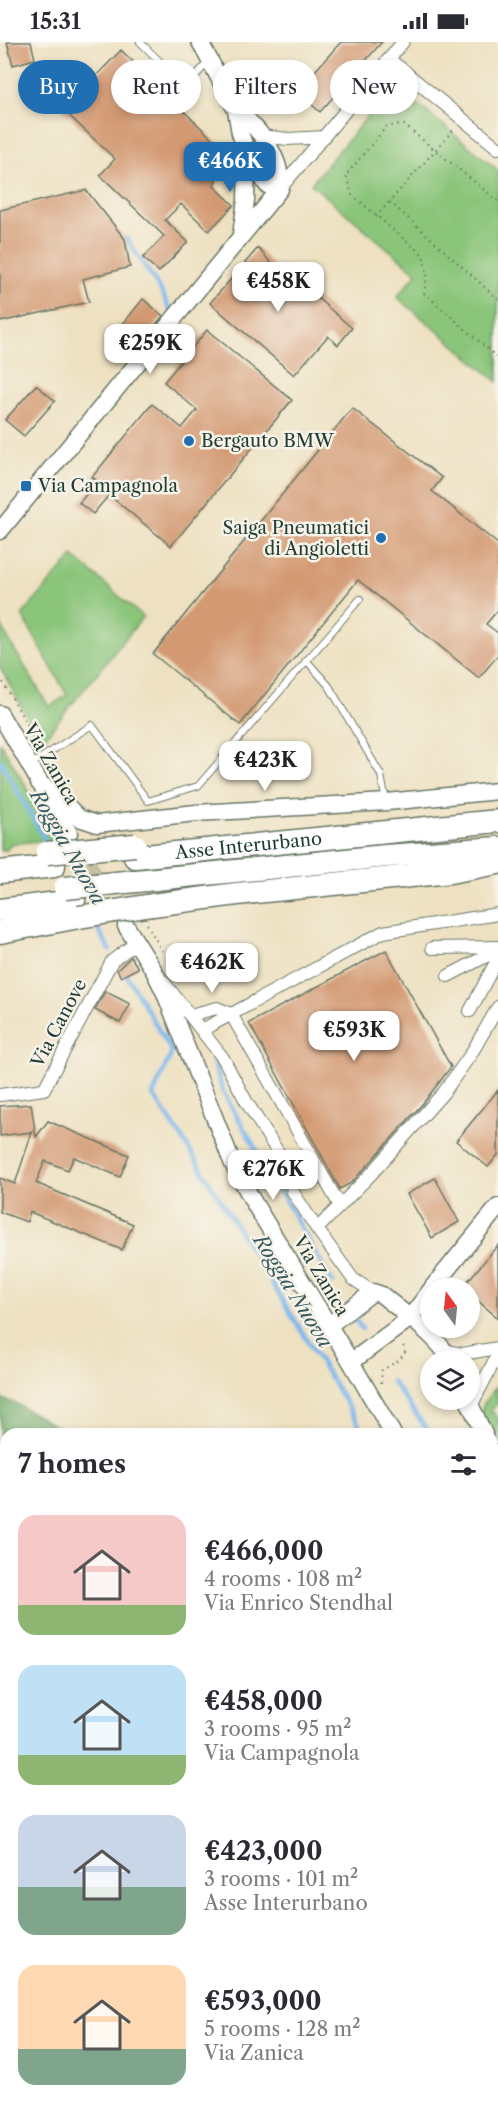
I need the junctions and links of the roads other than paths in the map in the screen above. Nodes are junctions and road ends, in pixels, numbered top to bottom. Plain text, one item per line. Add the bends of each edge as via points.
1 (140, 42) edge
2 (200, 42) edge
3 (403, 42) edge
4 (389, 59) junction
5 (210, 60) junction
6 (213, 66) edge
7 (237, 114) edge
8 (241, 114) edge
9 (261, 136) junction
10 (324, 137) junction
11 (498, 148) edge
12 (247, 152) junction
13 (280, 189) junction
14 (241, 236) junction
15 (0, 531) edge
16 (360, 599) dead end
17 (306, 660) junction
18 (0, 714) edge
19 (29, 765) junction
20 (39, 783) junction
21 (498, 791) edge
22 (387, 802) junction
23 (498, 821) edge
24 (69, 833) tunnel mouth
25 (498, 848) edge
26 (0, 857) edge
27 (50, 860) junction
28 (498, 863) edge
29 (0, 872) edge
30 (143, 893) junction
31 (0, 895) edge
32 (73, 902) junction
33 (0, 910) edge
34 (498, 914) edge
35 (126, 926) tunnel mouth
36 (0, 932) edge
37 (136, 942) junction
38 (432, 948) dead end
39 (498, 948) edge
40 (498, 958) edge
41 (153, 969) junction
42 (448, 976) dead end
43 (498, 1007) edge
44 (470, 1011) dead end
45 (231, 1014) junction
46 (190, 1015) junction
47 (202, 1030) junction
48 (0, 1095) edge
49 (340, 1206) junction
50 (498, 1207) edge
51 (316, 1229) junction
52 (441, 1278) edge
53 (373, 1292) junction
54 (420, 1304) edge
55 (409, 1319) junction
56 (328, 1326) junction
57 (498, 1348) edge
58 (443, 1350) edge
59 (480, 1351) edge
60 (498, 1354) edge
61 (351, 1362) junction
62 (480, 1386) edge
63 (473, 1410) edge
64 (390, 1428) edge
65 (481, 1428) edge

1 - 5 lane via 186,87
2 - 5 main road
3 - 4 street
4 - 10 street
4 - 11 street
5 - 6 main road
7 - 12 main road
8 - 9 main road
9 - 10 street
9 - 13 main road via 279,166
10 - 13 street
12 - 13 main road via 267,185
12 - 14 main road
13 - 14 main road
14 - 15 main road
16 - 17 lane
17 - 19 lane via 198,786 148,801 92,724
17 - 22 lane via 328,686 381,775
18 - 19 main road, Via Zanica
19 - 20 main road, Via Zanica
20 - 22 main road via 79,818 97,824 196,813
20 - 24 main road, Via Zanica
21 - 22 main road
23 - 27 highway, Asse Interurbano via 201,850 135,851
25 - 30 highway via 464,851 390,868
26 - 27 highway
27 - 29 highway, Asse Interurbano
28 - 30 highway via 450,872 237,894
30 - 32 highway
31 - 32 highway
32 - 33 highway
32 - 36 highway
34 - 45 street via 383,932
35 - 37 main road, Via Zanica
37 - 41 main road, Via Zanica
37 - 48 street, Via Canove via 112,961 44,1089
38 - 39 street
39 - 42 street
40 - 44 street
41 - 46 street, Via Zanica
41 - 56 main road, Via Zanica via 233,1164
43 - 49 street via 444,1092
45 - 46 street via 217,1008
45 - 47 street
45 - 49 street
46 - 47 street, Via Zanica
47 - 51 street, Via Zanica via 223,1058 289,1170 293,1192
49 - 51 street
50 - 52 main road
51 - 53 street, Via Zanica via 353,1279
53 - 55 main road
53 - 56 main road
54 - 55 main road
55 - 58 main road
55 - 61 main road
56 - 61 main road, Via Zanica
57 - 59 street
60 - 62 street
61 - 64 main road, Via Zanica
63 - 65 main road

